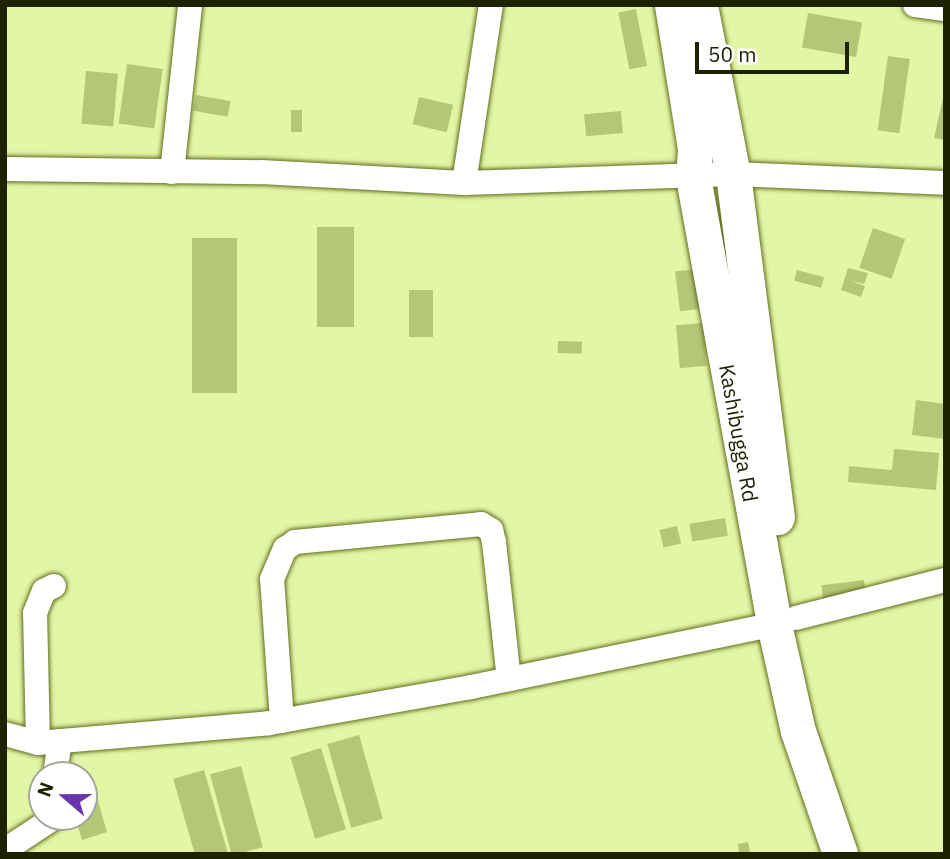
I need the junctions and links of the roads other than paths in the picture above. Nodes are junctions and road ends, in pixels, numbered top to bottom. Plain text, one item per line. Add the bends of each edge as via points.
1 (190, 5) edge
2 (491, 5) edge
3 (672, 5) edge
4 (701, 5) edge
5 (915, 5) edge
6 (945, 9) edge
7 (5, 169) edge
8 (172, 172) junction
9 (733, 174) junction
10 (693, 177) junction
11 (464, 183) junction
12 (945, 183) edge
13 (945, 580) edge
14 (54, 586) dead end
15 (785, 621) junction
16 (509, 680) junction
17 (282, 721) junction
18 (5, 734) edge
19 (49, 742) junction
20 (52, 761) edge
21 (34, 831) edge
22 (5, 850) edge
23 (841, 854) edge
24 (862, 854) edge

1 - 8 street
2 - 11 street
3 - 10 main road, Kashibugga Rd via 695,149
4 - 9 main road, Kashibugga Rd
5 - 6 street
7 - 8 street
8 - 11 street
9 - 10 street
9 - 12 street
9 - 15 main road, Kashibugga Rd via 779,532
10 - 11 street
10 - 15 main road, Kashibugga Rd
13 - 15 street
14 - 19 street via 44,591 35,613
15 - 16 street
15 - 23 main road, Kashibugga Rd via 798,731
15 - 24 main road, Kashibugga Rd via 823,756
16 - 17 street
16 - 17 street via 491,530 481,524 295,542 285,549 272,579
17 - 19 street
18 - 19 street
19 - 20 street
21 - 22 street

